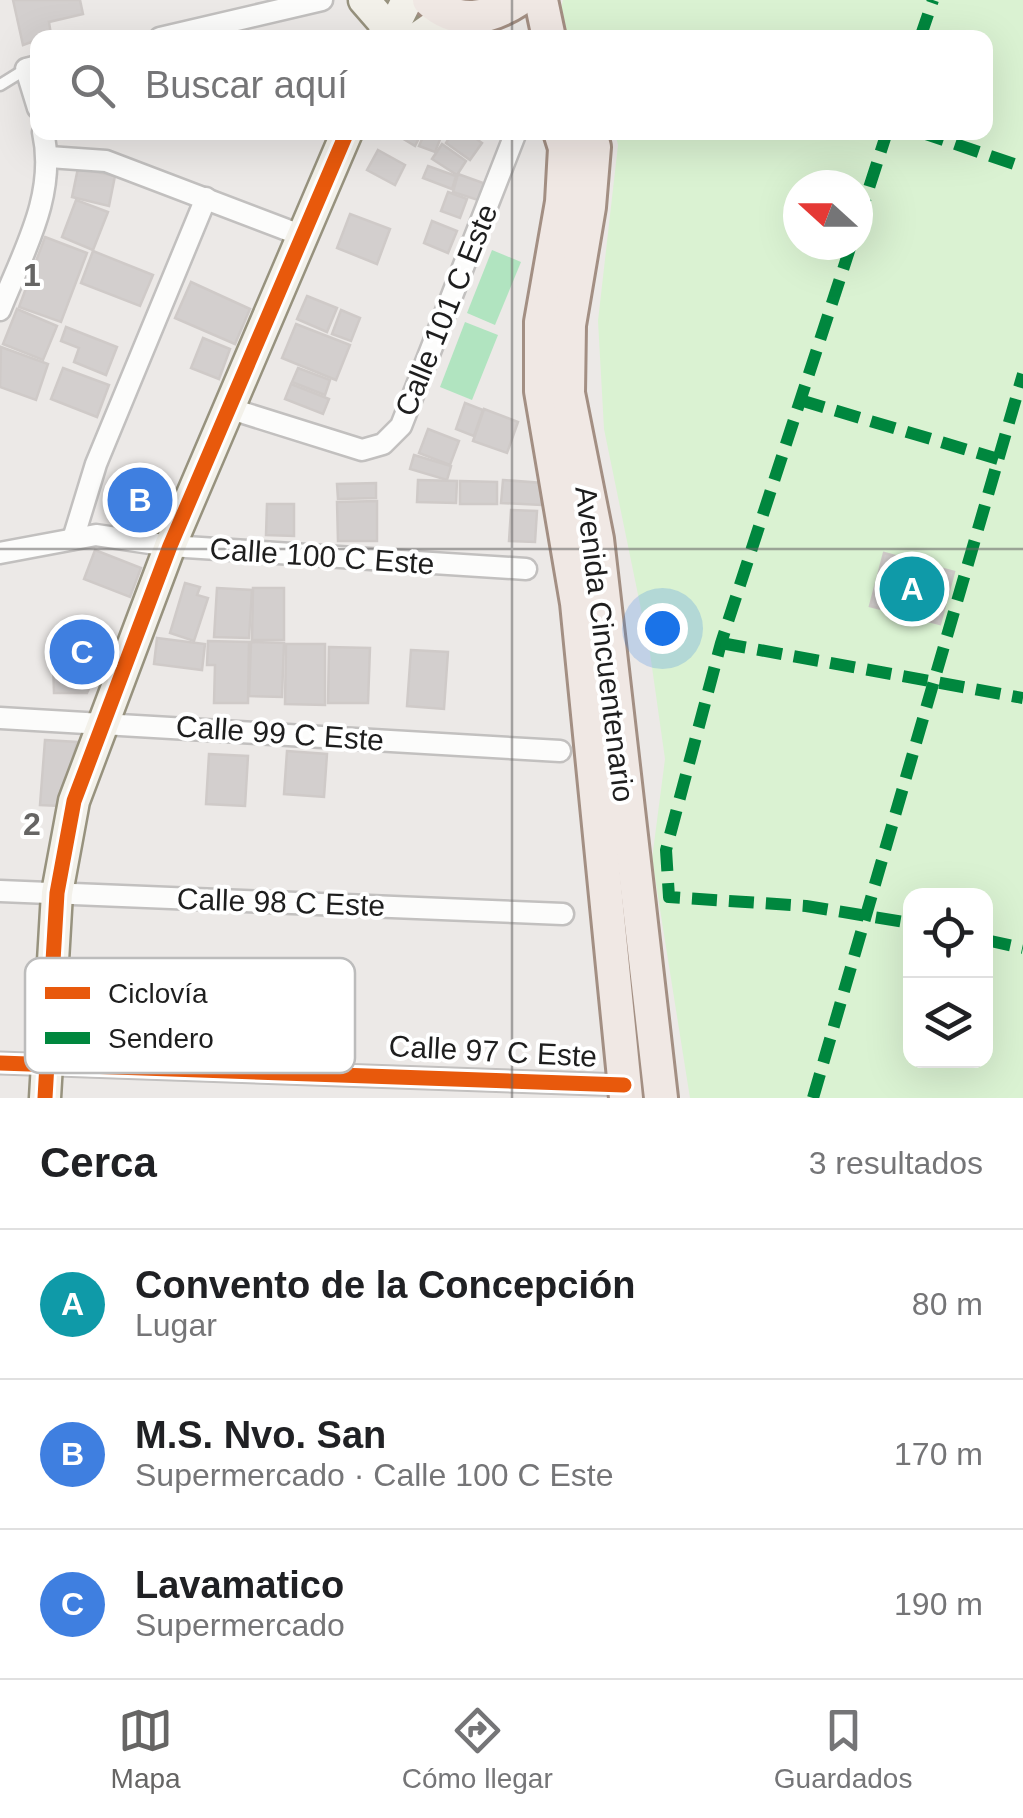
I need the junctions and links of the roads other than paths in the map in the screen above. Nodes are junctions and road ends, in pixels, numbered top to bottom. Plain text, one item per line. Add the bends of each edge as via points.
1 (322, 0) edge
2 (364, 0) edge
3 (407, 0) edge
4 (518, 0) edge
5 (540, 0) edge
6 (465, 18) edge
7 (194, 30) edge
8 (385, 30) edge
9 (391, 30) edge
10 (436, 30) edge
11 (546, 30) edge
12 (30, 69) edge
13 (0, 85) edge
14 (46, 140) edge
15 (344, 140) edge
16 (513, 140) edge
17 (562, 140) edge
18 (592, 140) edge
19 (49, 158) junction
20 (206, 198) junction
21 (303, 236) junction
22 (0, 310) edge
23 (228, 408) junction
24 (73, 539) junction
25 (170, 546) junction
26 (0, 553) edge
27 (526, 569) dead end
28 (0, 718) edge
29 (105, 722) junction
30 (560, 750) dead end
31 (0, 891) edge
32 (57, 893) junction
33 (562, 914) dead end
34 (53, 958) edge
35 (46, 1073) edge
36 (348, 1073) edge
37 (408, 1075) junction
38 (625, 1091) edge
39 (45, 1098) edge
40 (408, 1098) edge
41 (662, 1098) edge

1 - 7 street
2 - 8 street
3 - 9 street
4 - 6 main road
5 - 11 main road
6 - 10 street
12 - 13 lane
14 - 19 street
15 - 21 street
16 - 23 street, Calle 101 C Este via 401,426 383,444 362,450
17 - 38 main road, Avenida Cincuentenario via 562,202 541,322 541,390 577,603
18 - 41 main road, Avenida Cincuentenario via 569,326 568,393 597,540
19 - 20 street via 106,161
19 - 22 street via 46,193
20 - 21 street
20 - 24 street via 96,464
21 - 23 street
23 - 25 street
24 - 25 street, Calle 100 C Este
24 - 26 street, Calle 100 C Este
25 - 27 street, Calle 100 C Este
25 - 29 street
28 - 29 street, Calle 99 C Este
29 - 30 street, Calle 99 C Este
29 - 32 street via 74,801
31 - 32 street, Calle 98 C Este
32 - 33 street, Calle 98 C Este
32 - 34 street
35 - 39 street
36 - 37 street, Calle 97 C Este
37 - 38 street, Calle 97 C Este
37 - 40 street

